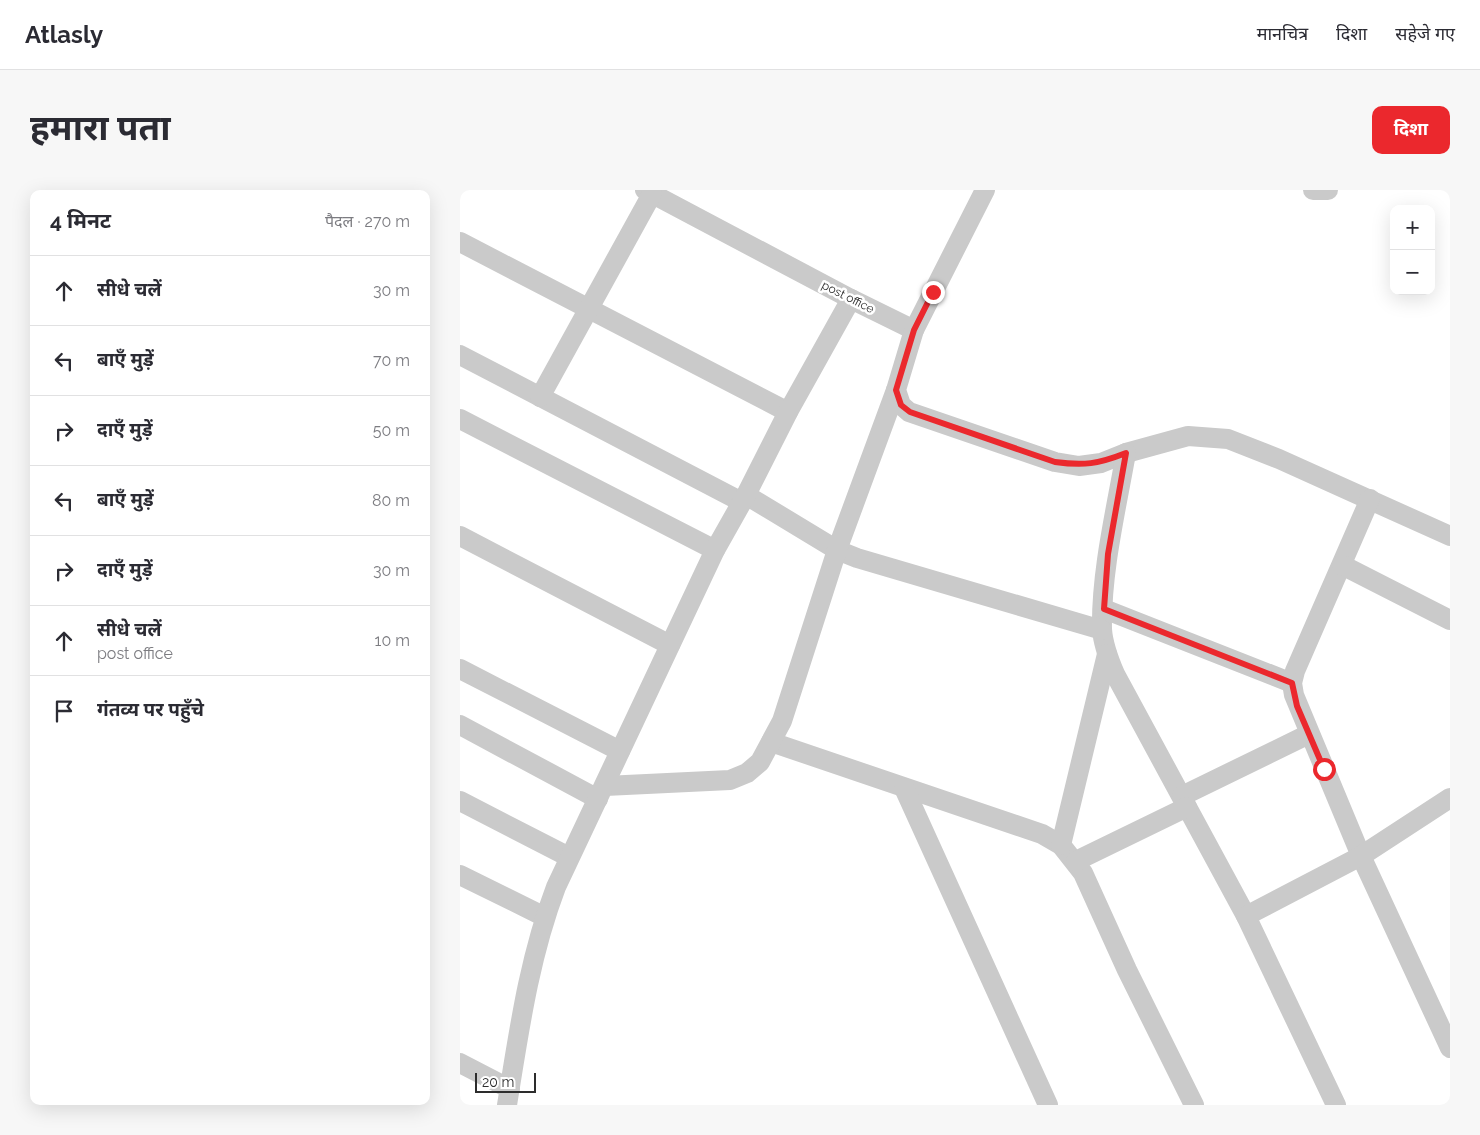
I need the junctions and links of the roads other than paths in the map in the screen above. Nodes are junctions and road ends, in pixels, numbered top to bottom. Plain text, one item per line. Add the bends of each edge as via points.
1 (985, 190) edge
2 (1313, 190) edge
3 (1328, 190) edge
4 (648, 192) edge
5 (460, 242) edge
6 (851, 299) junction
7 (588, 309) junction
8 (914, 330) junction
9 (460, 355) edge
10 (896, 390) junction
11 (540, 397) junction
12 (788, 412) junction
13 (462, 424) edge
14 (1126, 453) junction
15 (744, 498) junction
16 (1370, 499) junction
17 (460, 536) edge
18 (1450, 536) edge
19 (714, 550) junction
20 (837, 550) junction
21 (1342, 565) junction
22 (1104, 609) junction
23 (1450, 620) edge
24 (1102, 630) junction
25 (670, 645) junction
26 (1107, 654) junction
27 (460, 668) edge
28 (1292, 683) junction
29 (460, 725) edge
30 (1309, 734) junction
31 (771, 742) junction
32 (620, 751) junction
33 (904, 788) junction
34 (602, 792) junction
35 (1450, 798) edge
36 (460, 801) edge
37 (1185, 801) junction
38 (1061, 845) junction
39 (1361, 856) junction
40 (569, 857) junction
41 (1076, 860) junction
42 (460, 875) edge
43 (1246, 916) junction
44 (545, 917) junction
45 (1450, 1048) edge
46 (460, 1063) edge
47 (509, 1097) edge
48 (1048, 1105) edge
49 (1194, 1105) edge
50 (1336, 1105) edge

1 - 8 street
2 - 3 street
4 - 6 street, post office
4 - 7 street
5 - 7 street
6 - 8 street, post office
6 - 12 street
7 - 11 street
7 - 12 street
8 - 10 street
9 - 11 street
10 - 14 street via 901,405 910,412 1055,462 1079,466 1100,463
10 - 20 street
11 - 15 street
12 - 15 street
13 - 19 street
14 - 16 street via 1188,436 1228,439
14 - 22 street via 1108,554
15 - 19 street
15 - 20 street
16 - 18 street
16 - 21 street
17 - 25 street
19 - 25 street
20 - 24 street via 883,567
20 - 31 street via 782,721
21 - 23 street
21 - 28 street
22 - 24 street
22 - 28 street
24 - 26 street
25 - 32 street
26 - 37 street
26 - 38 street
27 - 32 street
28 - 30 street via 1297,706
29 - 34 street
30 - 37 street
30 - 39 street
31 - 33 street
31 - 34 street via 760,762 747,773 730,780
32 - 34 street
33 - 38 street via 1042,834
33 - 48 street
34 - 40 street
35 - 39 street
36 - 40 street
37 - 41 street
37 - 43 street
38 - 41 street
39 - 43 street
39 - 45 street
40 - 44 street
41 - 49 street
42 - 44 street
43 - 50 street
44 - 47 street via 523,1005
46 - 47 street

